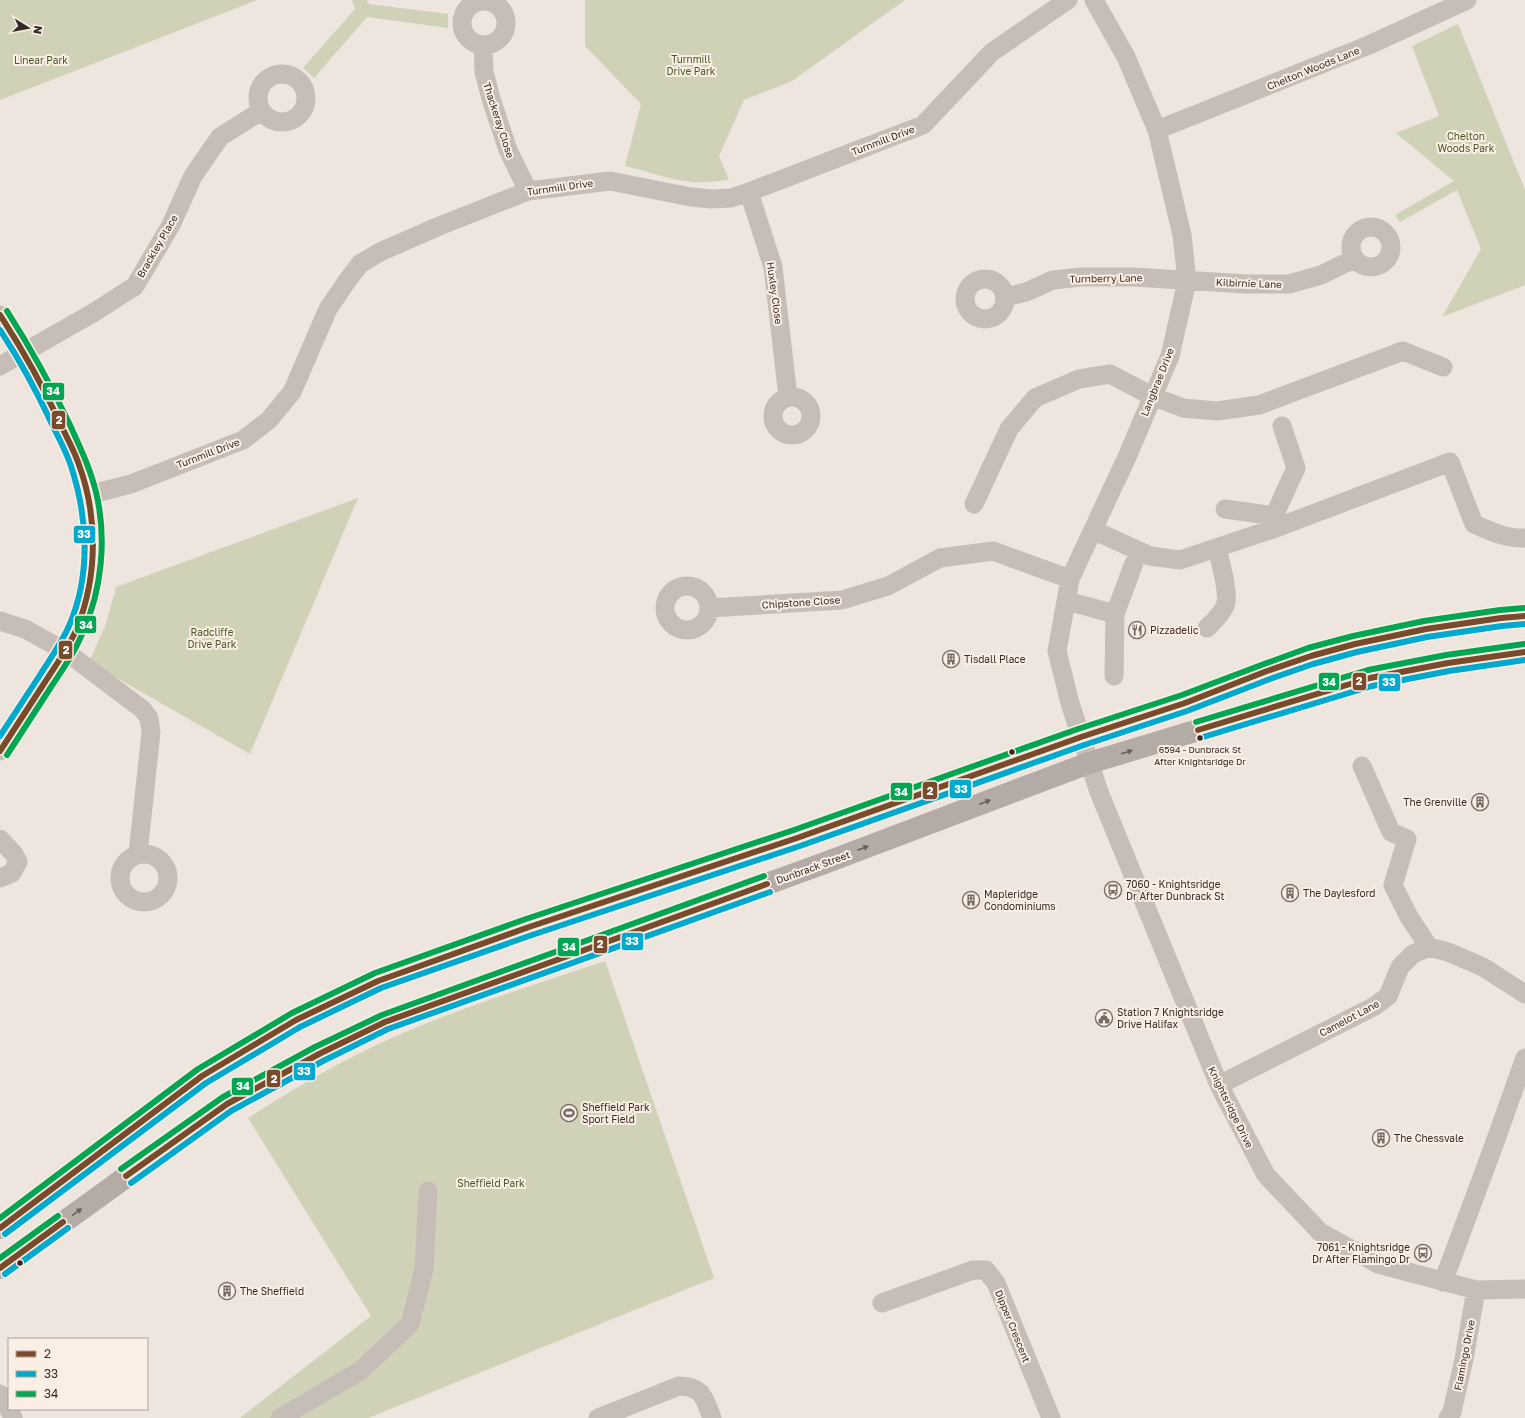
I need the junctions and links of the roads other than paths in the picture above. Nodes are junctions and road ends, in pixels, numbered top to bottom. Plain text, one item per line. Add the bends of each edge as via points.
1 (1068, 0) edge
2 (1094, 0) edge
3 (1467, 0) edge
4 (482, 46) dead end
5 (261, 111) dead end
6 (1157, 130) junction
7 (528, 190) junction
8 (749, 192) junction
9 (1354, 259) dead end
10 (1187, 281) junction
11 (1005, 297) dead end
12 (0, 315) edge
13 (24, 352) junction
14 (0, 366) edge
15 (1444, 367) dead end
16 (1152, 396) junction
17 (788, 397) dead end
18 (1282, 426) dead end
19 (88, 495) junction
20 (974, 504) dead end
21 (1225, 509) dead end
22 (1273, 523) junction
23 (1093, 530) junction
24 (1525, 538) edge
25 (1217, 548) junction
26 (1134, 563) dead end
27 (1070, 579) junction
28 (1066, 601) junction
29 (710, 608) dead end
30 (1115, 614) junction
31 (1525, 616) edge
32 (0, 621) edge
33 (1207, 628) dead end
34 (65, 651) junction
35 (1525, 652) edge
36 (1114, 676) dead end
37 (1081, 737) junction
38 (0, 751) edge
39 (1090, 763) junction
40 (1362, 766) dead end
41 (0, 839) edge
42 (138, 854) dead end
43 (0, 878) edge
44 (1429, 947) junction
45 (1525, 994) edge
46 (1525, 1058) edge
47 (1219, 1085) junction
48 (428, 1191) dead end
49 (0, 1228) edge
50 (0, 1268) edge
51 (1443, 1282) junction
52 (1525, 1289) edge
53 (1476, 1290) junction
54 (882, 1303) dead end
55 (0, 1394) edge
56 (8, 1407) edge
57 (280, 1418) edge
58 (598, 1418) edge
59 (712, 1418) edge
60 (1051, 1418) edge
61 (1448, 1418) edge

1 - 8 street, Turnmill Drive via 992,52 923,125
2 - 6 street, Langbrae Drive via 1126,57
3 - 6 street, Chelton Woods Lane via 1368,45
4 - 7 street, Thackeray Close via 484,72 492,102 508,150
5 - 13 street, Brackley Place via 220,137 193,176 171,225 135,286
6 - 10 street, Langbrae Drive via 1182,235
7 - 8 street, Turnmill Drive via 610,181 711,199 731,198
7 - 19 street, Turnmill Drive via 380,252 360,264 328,309 292,392 269,420 243,440 131,484
8 - 17 street, Huxley Close via 773,267
9 - 10 street, Kilbirnie Lane via 1322,276 1289,284
10 - 11 street, Turnberry Lane via 1081,277 1053,280 1026,292
10 - 16 street, Langbrae Drive via 1170,356
12 - 13 street
13 - 14 street, Brackley Place
13 - 19 street via 66,435
15 - 16 street via 1403,351 1260,405 1217,411 1183,408
16 - 20 street via 1110,374 1079,379 1035,398 1009,429
16 - 23 street, Langbrae Drive
18 - 22 street via 1296,468
19 - 34 street via 93,533 92,568 86,602
21 - 22 street
22 - 24 street via 1450,462 1474,524 1493,532
22 - 25 street
23 - 25 street via 1150,556 1180,560
23 - 27 street, Langbrae Drive
25 - 33 street via 1226,589 1225,606
26 - 30 street
27 - 28 street, Langbrae Drive
27 - 29 street, Chipstone Close via 993,551 940,558 888,586 842,600
28 - 30 street
28 - 37 street, Langbrae Drive via 1057,651
30 - 36 street
31 - 37 main road via 1426,629 1355,644 1267,670 1185,702
32 - 34 street via 25,629
34 - 38 street
34 - 42 street via 142,709 149,718 152,732
39 -> 35 main road, Dunbrack Street via 1370,678
37 - 39 street, Langbrae Drive
37 - 49 main road via 797,838 529,927 378,981 296,1020 202,1076
39 - 47 street, Knightsridge Drive via 1099,792
50 -> 39 main road, Dunbrack Street via 227,1104 385,1022 822,864
40 - 44 street via 1391,832 1407,839 1394,885 1409,917
41 - 43 street via 18,862 12,873
44 - 45 street via 1483,967
44 - 47 street, Camelot Lane via 1413,954 1400,967 1388,996 1375,1006
46 - 51 street
47 - 51 street, Knightsridge Drive via 1266,1176 1320,1232 1378,1264
48 - 57 street via 424,1269 410,1324 360,1371
51 - 53 street, Knightsridge Drive
52 - 53 street, Knightsridge Drive
53 - 61 street, Flamingo Drive via 1452,1412
54 - 60 street, Dipper Crescent via 973,1270 986,1270 996,1284
55 - 56 street
58 - 59 street via 679,1386 691,1386 702,1394

